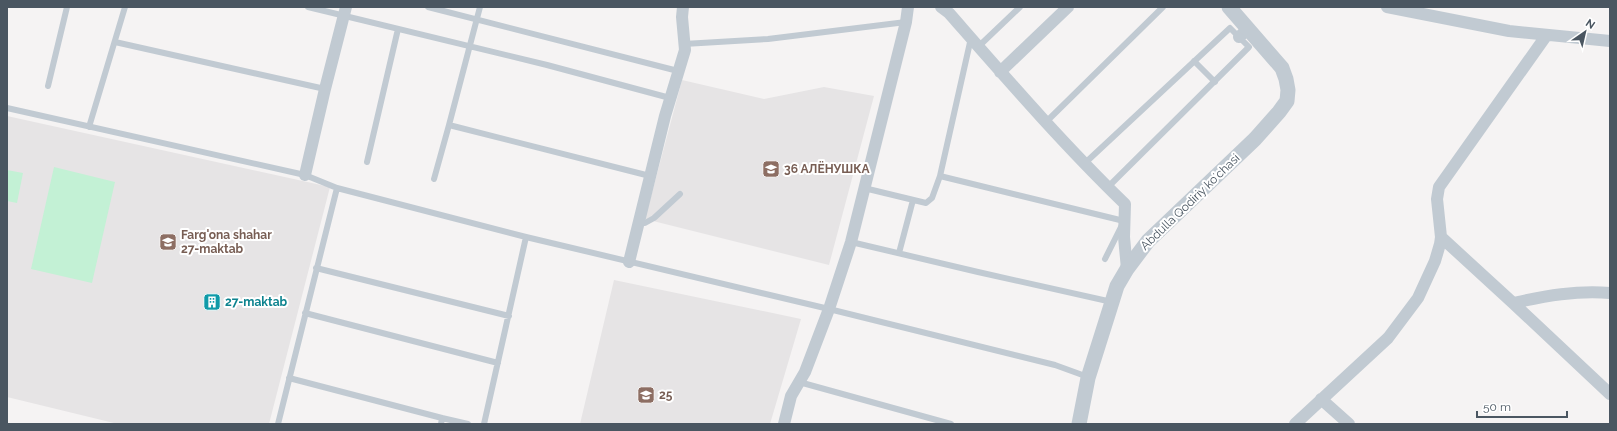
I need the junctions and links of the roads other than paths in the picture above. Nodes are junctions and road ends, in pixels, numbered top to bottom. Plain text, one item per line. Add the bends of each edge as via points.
1 (67, 7) edge
2 (125, 7) edge
3 (308, 7) edge
4 (428, 7) edge
5 (480, 7) edge
6 (683, 7) edge
7 (908, 7) edge
8 (942, 7) edge
9 (1020, 7) edge
10 (1068, 7) edge
11 (1164, 7) edge
12 (1229, 7) edge
13 (1387, 7) edge
14 (345, 11) edge
15 (477, 19) junction
16 (906, 22) junction
17 (398, 29) junction
18 (1244, 33) junction
19 (1546, 36) junction
20 (1610, 41) edge
21 (115, 42) junction
22 (974, 42) junction
23 (684, 44) junction
24 (470, 46) junction
25 (1194, 61) junction
26 (678, 70) junction
27 (1000, 72) junction
28 (1214, 82) junction
29 (48, 86) dead end
30 (325, 89) junction
31 (670, 98) junction
32 (7, 108) edge
33 (1045, 123) junction
34 (449, 125) junction
35 (89, 127) junction
36 (367, 162) dead end
37 (1084, 164) junction
38 (305, 175) junction
39 (650, 176) junction
40 (940, 176) junction
41 (434, 179) dead end
42 (337, 188) junction
43 (864, 188) junction
44 (1108, 188) junction
45 (680, 194) dead end
46 (913, 200) junction
47 (1124, 221) junction
48 (639, 222) junction
49 (1441, 237) junction
50 (526, 238) junction
51 (851, 242) junction
52 (899, 253) junction
53 (1105, 259) dead end
54 (629, 262) junction
55 (316, 268) junction
56 (1127, 269) junction
57 (1610, 293) edge
58 (1112, 302) junction
59 (1513, 302) junction
60 (829, 309) junction
61 (305, 313) junction
62 (510, 316) junction
63 (498, 363) junction
64 (289, 378) junction
65 (1088, 378) junction
66 (799, 382) junction
67 (1610, 394) edge
68 (1321, 399) junction
69 (442, 421) edge
70 (278, 424) edge
71 (468, 424) edge
72 (484, 424) edge
73 (784, 424) edge
74 (951, 424) edge
75 (1079, 424) edge
76 (1295, 424) edge
77 (1349, 424) edge

1 - 29 lane
2 - 21 lane
3 - 14 lane
4 - 15 lane
5 - 15 lane
6 - 23 street
7 - 16 street
8 - 22 street
9 - 22 lane
10 - 27 street
11 - 33 lane
12 - 18 street, Abdulla Qodiriy koʻchasi
13 - 19 street
14 - 17 lane
14 - 30 street
15 - 24 lane
15 - 26 lane
16 - 23 lane via 768,39
16 - 43 street
17 - 24 lane
17 - 36 lane
18 - 25 lane via 1230,28
18 - 28 lane via 1249,47
18 - 56 street, Abdulla Qodiriy koʻchasi via 1282,68 1288,90 1287,101 1255,139 1148,241
19 - 20 street
19 - 49 street via 1439,187 1437,199
21 - 30 lane
21 - 35 lane
22 - 27 street
22 - 40 lane
23 - 26 street
24 - 31 lane
24 - 34 lane
25 - 28 lane
25 - 37 lane
26 - 31 street
27 - 33 street
28 - 44 lane
30 - 38 street
31 - 39 street
32 - 35 lane
33 - 37 street
34 - 39 lane
34 - 41 lane
35 - 38 lane
37 - 44 street
38 - 42 lane
39 - 48 street
40 - 46 lane via 932,198 926,203
40 - 47 lane
42 - 50 lane
42 - 55 lane
43 - 46 lane
43 - 51 street
44 - 47 street via 1125,204
45 - 48 lane via 654,218 645,223
46 - 52 lane
47 - 53 lane
47 - 56 street
48 - 54 street
49 - 59 street
49 - 68 street via 1435,261 1418,298 1388,338
50 - 54 lane
50 - 62 lane
51 - 52 lane
51 - 60 street
52 - 58 lane
54 - 60 lane
55 - 61 lane
55 - 62 lane
56 - 58 street, Abdulla Qodiriy koʻchasi via 1117,286
57 - 59 street via 1594,291 1550,295
58 - 65 street, Abdulla Qodiriy koʻchasi
59 - 67 street
60 - 65 lane via 1055,365
60 - 66 street
61 - 63 lane
61 - 64 lane
62 - 63 lane
63 - 72 lane
64 - 69 lane
64 - 70 lane
65 - 75 street, Abdulla Qodiriy koʻchasi
66 - 73 street via 791,396
66 - 74 lane
68 - 76 street
68 - 77 street
69 - 71 lane

